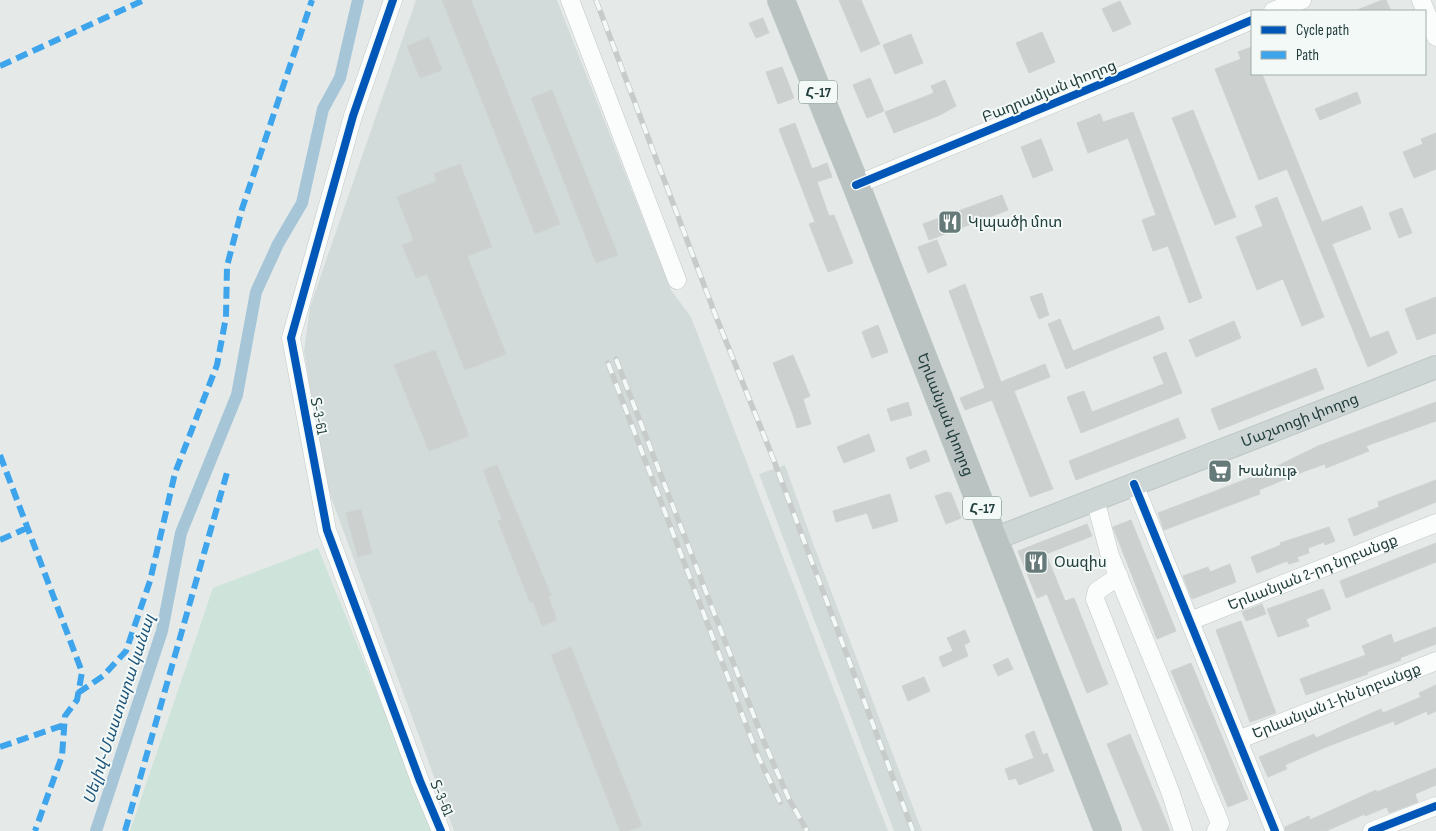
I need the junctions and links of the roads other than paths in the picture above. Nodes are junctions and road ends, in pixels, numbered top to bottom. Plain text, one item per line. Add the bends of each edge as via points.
1 (393, 0) edge
2 (570, 0) edge
3 (781, 0) edge
4 (1302, 0) edge
5 (1276, 10) edge
6 (1426, 12) edge
7 (1251, 20) edge
8 (1436, 37) edge
9 (856, 185) junction
10 (677, 280) dead end
11 (1436, 367) edge
12 (1134, 484) junction
13 (1095, 499) junction
14 (1436, 523) edge
15 (994, 539) junction
16 (1119, 576) junction
17 (1190, 621) junction
18 (1436, 661) edge
19 (1238, 740) junction
20 (1436, 806) edge
21 (441, 831) edge
22 (1108, 831) edge
23 (1183, 831) edge
24 (1216, 831) edge
25 (1275, 831) edge
26 (1372, 831) edge

1 - 21 street, Տ-3-61 / Տ-3-61 via 353,116 291,338 327,530
2 - 10 street
3 - 9 highway, Երևանյան փողոց / Հ-17
4 - 5 street
6 - 8 street
7 - 9 street, Բաղրամյան փողոց
9 - 15 highway, Երևանյան փողոց / Հ-17
11 - 12 main road, Մաշտոցի փողոց
12 - 13 main road, Մաշտոցի փողոց
12 - 17 street
13 - 15 main road, Մաշտոցի փողոց
13 - 16 street via 1110,556
14 - 17 street, Երևանյան 2-րդ նրբանցք
15 - 22 highway, Երևանյան փողոց / Հ-17
16 - 23 street via 1097,591 1095,599
16 - 24 street via 1220,824
17 - 19 street
18 - 19 street, Երևանյան 1-ին նրբանցք
19 - 25 street
20 - 26 street

